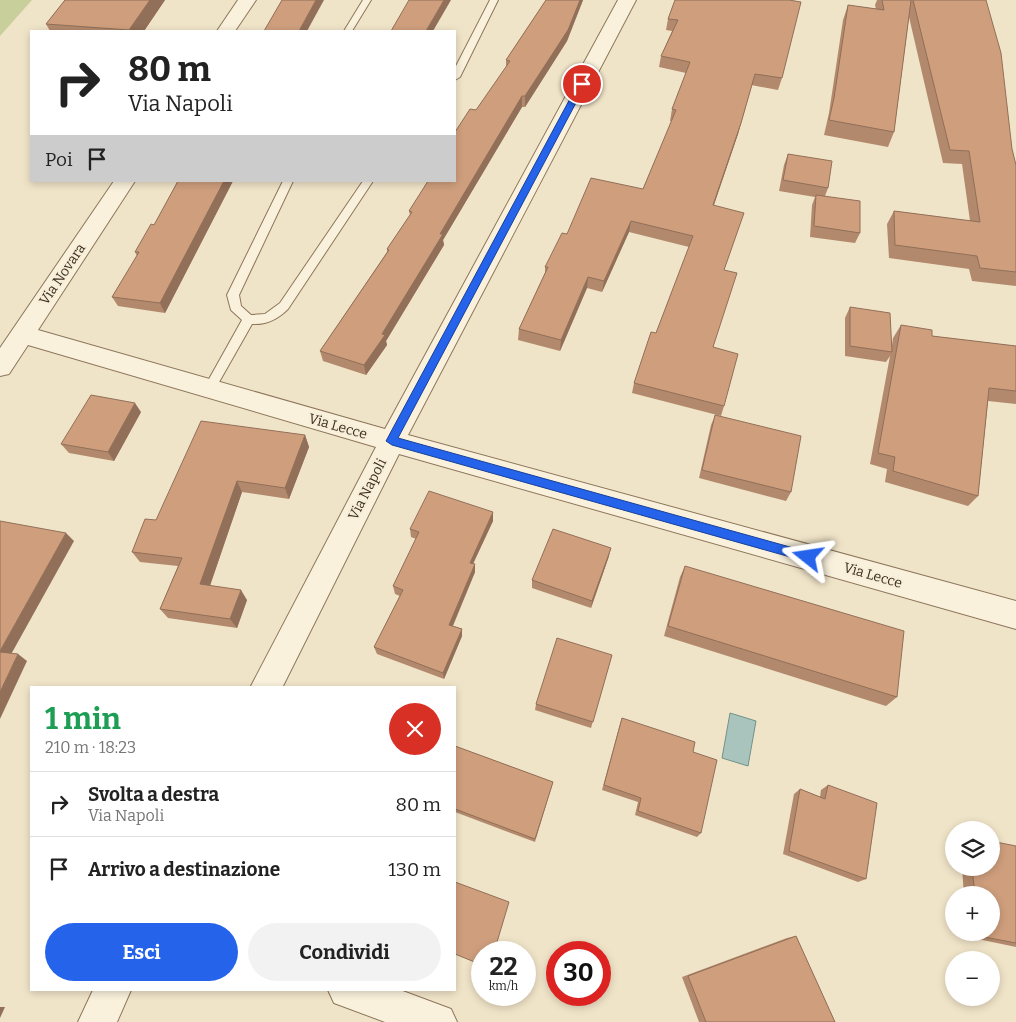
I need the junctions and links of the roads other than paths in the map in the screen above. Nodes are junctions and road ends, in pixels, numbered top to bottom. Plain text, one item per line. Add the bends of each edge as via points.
1 (247, 0) edge
2 (367, 0) edge
3 (494, 0) edge
4 (627, 0) edge
5 (227, 30) edge
6 (349, 30) edge
7 (456, 75) edge
8 (123, 182) edge
9 (288, 182) edge
10 (367, 182) edge
11 (249, 319) junction
12 (21, 334) junction
13 (0, 367) edge
14 (210, 388) junction
15 (392, 441) junction
16 (1016, 615) edge
17 (265, 686) edge
18 (112, 991) edge
19 (350, 991) edge
20 (97, 1022) edge
21 (438, 1022) edge

1 - 5 street
2 - 6 lane
3 - 7 lane
4 - 15 street, Via Napoli
8 - 12 street, Via Novara
9 - 11 lane via 234,295 236,310
10 - 11 lane via 284,306 268,318
11 - 14 lane
12 - 13 street, Via Novara
12 - 14 street, Via Lecce
14 - 15 street, Via Lecce
15 - 16 street, Via Lecce
15 - 17 street, Via Napoli
18 - 20 street
19 - 21 street

